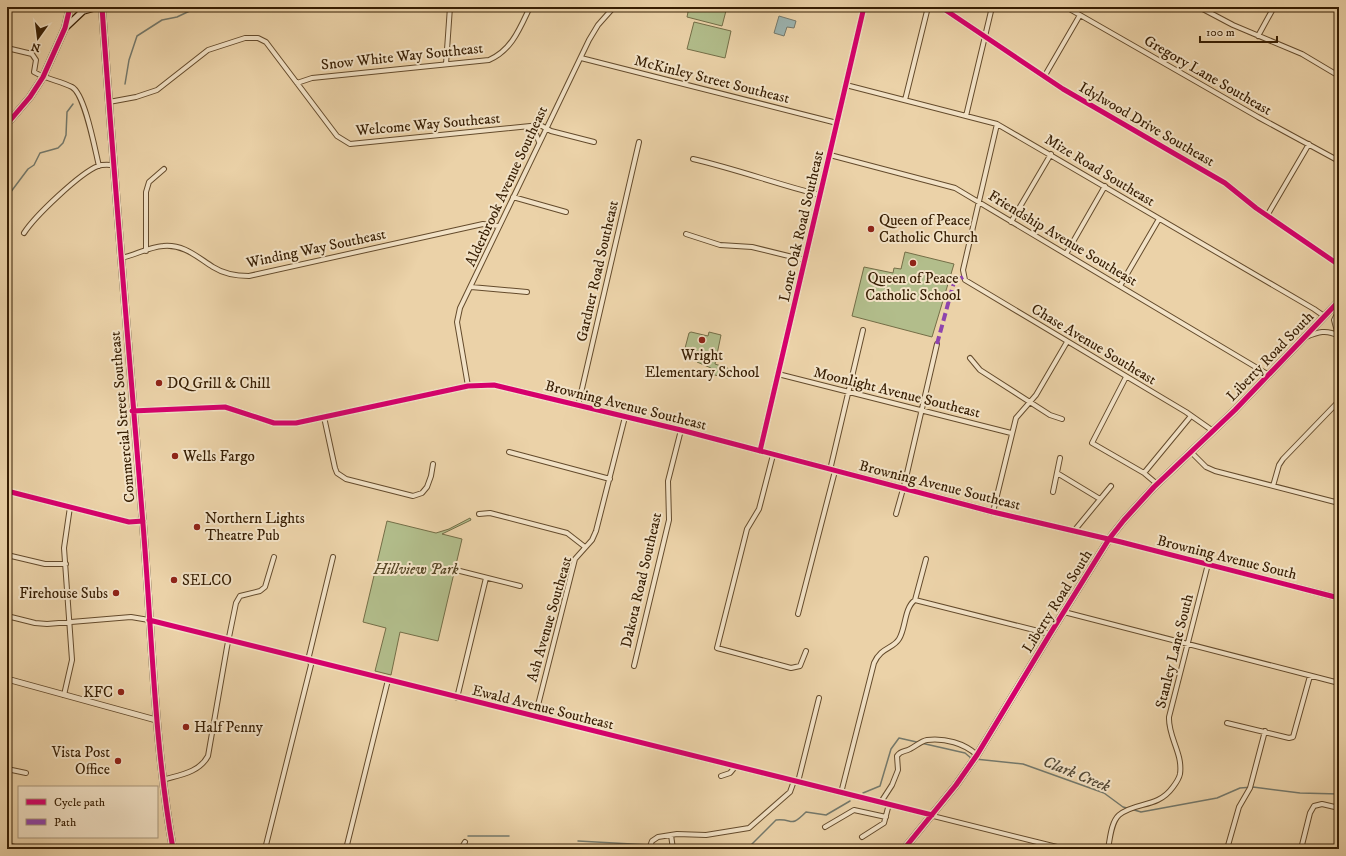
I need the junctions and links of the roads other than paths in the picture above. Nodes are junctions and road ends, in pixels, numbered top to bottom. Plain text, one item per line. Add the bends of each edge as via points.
1 (70, 7) edge
2 (97, 7) edge
3 (102, 7) edge
4 (450, 7) edge
5 (530, 7) edge
6 (614, 7) edge
7 (864, 7) edge
8 (928, 7) edge
9 (941, 7) edge
10 (992, 7) edge
11 (1066, 7) edge
12 (1274, 7) edge
13 (1202, 8) edge
14 (84, 9) edge
15 (1080, 15) junction
16 (65, 28) junction
17 (1258, 36) junction
18 (984, 37) junction
19 (7, 48) edge
20 (581, 58) junction
21 (446, 64) junction
22 (1339, 76) edge
23 (43, 77) junction
24 (1044, 77) junction
25 (297, 83) junction
26 (846, 85) junction
27 (906, 100) junction
28 (109, 102) junction
29 (966, 116) junction
30 (837, 123) junction
31 (7, 124) edge
32 (997, 124) junction
33 (529, 127) junction
34 (545, 129) junction
35 (538, 142) junction
36 (594, 142) dead end
37 (639, 142) dead end
38 (1309, 144) junction
39 (1050, 154) junction
40 (830, 155) junction
41 (693, 159) dead end
42 (1339, 161) edge
43 (114, 164) junction
44 (99, 166) junction
45 (164, 169) dead end
46 (1105, 186) junction
47 (820, 195) junction
48 (513, 197) junction
49 (979, 202) junction
50 (566, 212) dead end
51 (1268, 214) junction
52 (1159, 219) junction
53 (1011, 222) junction
54 (498, 226) junction
55 (24, 233) dead end
56 (686, 234) dead end
57 (146, 251) junction
58 (1066, 254) junction
59 (121, 258) junction
60 (805, 260) junction
61 (1339, 265) edge
62 (1120, 286) junction
63 (471, 287) junction
64 (527, 292) dead end
65 (1339, 301) edge
66 (1339, 310) edge
67 (1324, 316) junction
68 (863, 330) dead end
69 (1339, 336) edge
70 (1306, 337) junction
71 (1067, 342) junction
72 (937, 344) dead end
73 (970, 358) dead end
74 (778, 374) junction
75 (1269, 375) junction
76 (1126, 377) junction
77 (468, 386) junction
78 (848, 392) junction
79 (1030, 401) junction
80 (1339, 401) edge
81 (578, 406) junction
82 (921, 410) junction
83 (132, 411) junction
84 (1191, 416) junction
85 (324, 417) junction
86 (625, 417) junction
87 (1062, 419) dead end
88 (680, 430) junction
89 (1213, 431) junction
90 (1011, 433) junction
91 (760, 451) junction
92 (509, 452) dead end
93 (1191, 452) junction
94 (773, 455) junction
95 (1060, 458) dead end
96 (433, 464) dead end
97 (832, 470) junction
98 (1057, 473) junction
99 (1144, 474) junction
100 (610, 479) junction
101 (1157, 484) junction
102 (1111, 486) dead end
103 (1273, 486) junction
104 (903, 488) junction
105 (7, 491) edge
106 (1053, 492) dead end
107 (1100, 499) junction
108 (1339, 503) edge
109 (70, 507) junction
110 (993, 512) junction
111 (479, 514) dead end
112 (896, 514) dead end
113 (143, 521) junction
114 (1074, 531) junction
115 (1109, 539) junction
116 (585, 547) junction
117 (7, 555) edge
118 (274, 557) dead end
119 (333, 557) dead end
120 (926, 559) dead end
121 (66, 564) junction
122 (1208, 564) junction
123 (452, 569) dead end
124 (486, 578) junction
125 (520, 586) dead end
126 (1339, 598) edge
127 (915, 600) junction
128 (1064, 612) junction
129 (798, 614) dead end
130 (7, 616) edge
131 (149, 620) junction
132 (71, 623) junction
133 (1050, 634) junction
134 (228, 640) junction
135 (1188, 644) junction
136 (806, 651) dead end
137 (311, 661) junction
138 (634, 666) dead end
139 (1310, 676) junction
140 (7, 679) edge
141 (388, 680) junction
142 (1339, 683) edge
143 (64, 695) junction
144 (457, 698) junction
145 (819, 698) dead end
146 (535, 717) junction
147 (156, 720) junction
148 (1227, 723) dead end
149 (1265, 731) junction
150 (977, 755) junction
151 (735, 767) junction
152 (7, 768) edge
153 (26, 773) dead end
154 (721, 776) dead end
155 (162, 780) junction
156 (796, 782) junction
157 (841, 793) junction
158 (881, 802) junction
159 (889, 804) junction
160 (1339, 808) edge
161 (932, 815) junction
162 (886, 817) junction
163 (826, 827) dead end
164 (671, 835) junction
165 (862, 837) dead end
166 (465, 842) dead end
167 (1037, 842) junction
168 (7, 845) edge
169 (22, 849) edge
170 (173, 849) edge
171 (265, 849) edge
172 (346, 849) edge
173 (462, 849) edge
174 (649, 849) edge
175 (673, 849) edge
176 (904, 849) edge
177 (1035, 849) edge
178 (1065, 849) edge
179 (1108, 849) edge
180 (1227, 849) edge
181 (1301, 849) edge

1 - 16 main road
2 - 14 main road
3 - 28 main road, Commercial Street Southeast
4 - 21 street
5 - 21 street, Snow White Way Southeast via 513,41 501,54 484,61
6 - 20 street, Alderbrook Avenue Southeast via 593,32
7 - 26 street, Lone Oak Road Southeast
8 - 27 street
9 - 18 street, Idylwood Drive Southeast
10 - 18 street
11 - 15 street, Gregory Lane Southeast
12 - 17 street
13 - 17 street
14 - 16 main road
15 - 24 street
15 - 38 street, Gregory Lane Southeast via 1258,118
16 - 23 main road
17 - 22 street via 1302,54
18 - 24 street, Idylwood Drive Southeast
18 - 29 street
19 - 23 street via 32,54 36,60 34,72
20 - 30 street, McKinley Street Southeast
20 - 34 street, Alderbrook Avenue Southeast
21 - 25 street, Snow White Way Southeast via 312,78
23 - 31 main road
23 - 44 street via 71,87 79,94
24 - 51 street, Idylwood Drive Southeast via 1225,183 1252,205
25 - 28 street, Welcome Way Southeast via 266,42 253,37 208,50 151,93
25 - 33 street, Welcome Way Southeast via 337,136 350,144
26 - 27 street, Mize Road Southeast
26 - 30 street, Lone Oak Road Southeast
27 - 29 street, Mize Road Southeast
28 - 43 main road, Commercial Street Southeast
29 - 32 street, Mize Road Southeast
30 - 40 street, Lone Oak Road Southeast
32 - 39 street, Mize Road Southeast
32 - 49 street
33 - 34 street, Welcome Way Southeast via 540,125
33 - 35 street via 536,134
34 - 35 street, Alderbrook Avenue Southeast
34 - 36 street, Welcome Way Southeast
35 - 48 street, Alderbrook Avenue Southeast
37 - 81 street, Gardner Road Southeast
38 - 42 street, Gregory Lane Southeast
38 - 51 street
39 - 46 street, Mize Road Southeast
39 - 53 street
40 - 47 street, Lone Oak Road Southeast
40 - 49 street, Friendship Avenue Southeast via 955,188
41 - 47 street
43 - 44 street
43 - 59 main road, Commercial Street Southeast
44 - 55 street via 73,184 31,223
45 - 57 street via 149,182 146,192
46 - 52 street, Mize Road Southeast
46 - 58 street
47 - 60 street, Lone Oak Road Southeast
48 - 50 street
48 - 54 street, Alderbrook Avenue Southeast
49 - 53 street, Friendship Avenue Southeast
49 - 71 street, Chase Avenue Southeast via 963,276 968,283
51 - 61 street, Idylwood Drive Southeast
52 - 62 street
52 - 67 street, Mize Road Southeast
53 - 58 street, Friendship Avenue Southeast
54 - 57 street, Winding Way Southeast via 482,224 249,276 234,275 220,270 182,248 163,246
54 - 63 street, Alderbrook Avenue Southeast
56 - 60 street via 720,245 758,248
57 - 59 street, Winding Way Southeast
58 - 62 street, Friendship Avenue Southeast
59 - 83 main road, Commercial Street Southeast
60 - 74 street, Lone Oak Road Southeast
62 - 75 street, Friendship Avenue Southeast
63 - 64 street
63 - 77 street, Alderbrook Avenue Southeast via 457,318
65 - 67 main road, Liberty Road South
66 - 69 street via 1334,320
67 - 70 main road, Liberty Road South
68 - 78 street
69 - 70 street via 1320,331
70 - 75 main road, Liberty Road South
71 - 76 street, Chase Avenue Southeast
71 - 79 street
72 - 82 street
73 - 79 street via 980,370
74 - 78 street, Moonlight Avenue Southeast
74 - 91 street, Lone Oak Road Southeast
75 - 89 main road, Liberty Road South
76 - 84 street, Chase Avenue Southeast
76 - 99 street via 1092,443
77 - 81 street, Browning Avenue Southeast via 505,387
77 - 85 street, Browning Avenue Southeast
78 - 82 street, Moonlight Avenue Southeast
78 - 97 street
79 - 87 street via 1050,415
79 - 90 street via 1016,418
80 - 103 street via 1283,459
81 - 86 street, Browning Avenue Southeast
82 - 90 street, Moonlight Avenue Southeast
82 - 104 street
83 - 85 street, Browning Avenue Southeast via 225,407 284,424
83 - 113 main road, Commercial Street Southeast
84 - 89 street, Chase Avenue Southeast
84 - 99 street
85 - 96 street via 337,474 346,479 407,495 418,495 430,482
86 - 88 street, Browning Avenue Southeast
86 - 100 street, Ash Avenue Southeast
88 - 91 street, Browning Avenue Southeast
88 - 138 street, Dakota Road Southeast via 668,481 669,520
89 - 93 main road, Liberty Road South
90 - 110 street
91 - 94 street, Browning Avenue Southeast
92 - 100 street
93 - 101 main road, Liberty Road South
93 - 103 street via 1211,469
94 - 97 street, Browning Avenue Southeast
94 - 136 street via 759,508 747,529 718,648 792,668 800,666
95 - 98 street
97 - 104 street, Browning Avenue Southeast
97 - 129 street
98 - 106 street
98 - 107 street
99 - 101 street
100 - 116 street, Ash Avenue Southeast via 596,531
101 - 115 main road, Liberty Road South
102 - 107 street
103 - 108 street
104 - 110 street, Browning Avenue Southeast
104 - 112 street
105 - 109 street
107 - 114 street
109 - 113 street via 129,522
109 - 121 street via 64,548
110 - 114 street, Browning Avenue Southeast
111 - 116 street via 490,513 560,530 573,536
113 - 131 main road, Commercial Street Southeast
114 - 115 street, Browning Avenue Southeast
115 - 122 street, Browning Avenue South
115 - 128 main road, Liberty Road South
116 - 146 street, Ash Avenue Southeast via 575,559
117 - 121 street via 45,564
118 - 134 street via 266,587 238,599
119 - 137 street via 310,656
120 - 127 street
121 - 132 street
122 - 126 street, Browning Avenue South
122 - 135 street, Stanley Lane South
123 - 124 street
124 - 125 street
124 - 144 street
127 - 133 street
127 - 157 street via 910,605 899,640 882,651 874,663
128 - 133 main road, Liberty Road South
128 - 135 street
130 - 132 street, Ewald Avenue Southeast via 41,624
131 - 132 street, Ewald Avenue Southeast via 131,617
131 - 134 street, Ewald Avenue Southeast
131 - 147 main road, Commercial Street Southeast
132 - 143 street via 72,660
133 - 150 main road, Liberty Road South
134 - 137 street, Ewald Avenue Southeast
134 - 155 street via 208,756 203,764 192,771
135 - 139 street
135 - 179 street, Stanley Lane South via 1170,717 1170,728 1180,757 1180,776 1169,792 1158,801 1120,814 1115,822
137 - 141 street, Ewald Avenue Southeast
137 - 171 street
139 - 142 street
139 - 149 street via 1294,737
140 - 143 street
141 - 144 street, Ewald Avenue Southeast
141 - 172 street
143 - 147 street
144 - 146 street, Ewald Avenue Southeast
145 - 156 street
146 - 151 street, Ewald Avenue Southeast
147 - 155 main road, Commercial Street Southeast
148 - 149 street
149 - 180 street via 1250,788 1239,807
150 - 158 street via 967,747 943,740 928,740 902,751 897,756 897,772
150 - 161 main road, Liberty Road South
151 - 154 street via 730,774
151 - 156 street, Ewald Avenue Southeast
152 - 153 street
155 - 170 main road, Commercial Street Southeast
156 - 157 street, Ewald Avenue Southeast
156 - 164 street via 790,792 751,827 706,835
157 - 158 street, Ewald Avenue Southeast
158 - 159 street, Ewald Avenue Southeast
159 - 161 street, Ewald Avenue Southeast
159 - 162 street
160 - 181 street via 1322,804 1314,806
161 - 167 street, Ewald Avenue Southeast
161 - 176 main road, Liberty Road South
162 - 163 street via 854,810
162 - 165 street via 884,823
164 - 174 street via 655,839
164 - 175 street
166 - 173 street
167 - 177 street
167 - 178 street, Ewald Avenue Southeast
168 - 169 street

